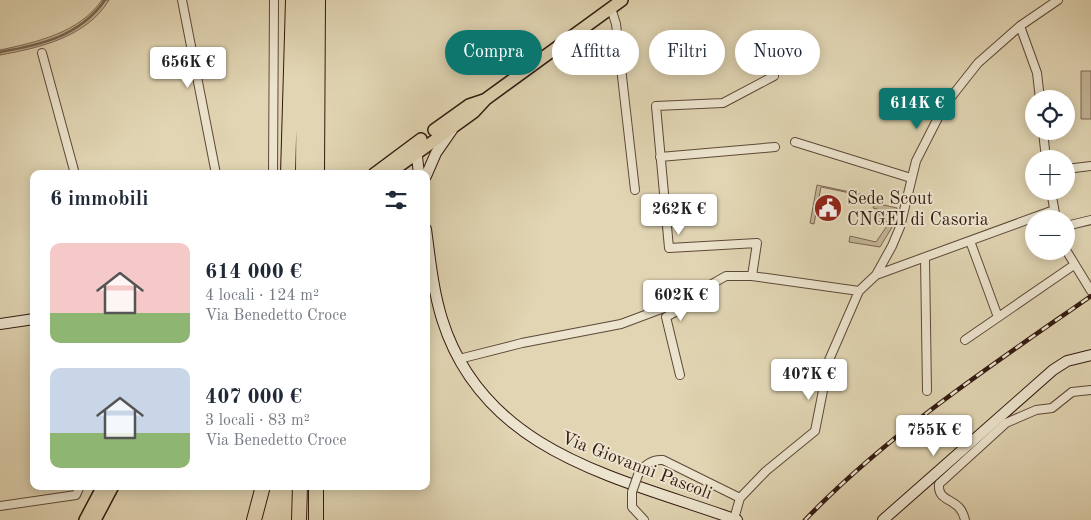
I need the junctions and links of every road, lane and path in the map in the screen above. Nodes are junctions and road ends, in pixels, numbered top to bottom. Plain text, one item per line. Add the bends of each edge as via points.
1 (182, 0) edge
2 (274, 0) edge
3 (293, 0) edge
4 (304, 0) edge
5 (318, 0) edge
6 (622, 0) edge
7 (1058, 0) edge
8 (611, 8) junction
9 (1020, 26) junction
10 (42, 53) dead end
11 (774, 76) dead end
12 (1039, 90) edge
13 (486, 99) junction
14 (458, 123) junction
15 (795, 142) dead end
16 (416, 147) junction
17 (775, 147) dead end
18 (660, 157) junction
19 (1091, 166) edge
20 (1075, 168) edge
21 (75, 170) edge
22 (215, 170) edge
23 (273, 170) edge
24 (288, 170) edge
25 (303, 170) edge
26 (317, 170) edge
27 (380, 170) edge
28 (392, 170) edge
29 (423, 170) edge
30 (426, 170) edge
31 (911, 178) junction
32 (635, 190) dead end
33 (1052, 200) edge
34 (1054, 210) edge
35 (1091, 220) edge
36 (1025, 221) edge
37 (1075, 224) edge
38 (970, 241) junction
39 (430, 256) edge
40 (924, 258) junction
41 (1071, 260) edge
42 (1074, 265) junction
43 (876, 275) junction
44 (752, 276) junction
45 (714, 283) junction
46 (859, 291) junction
47 (1091, 291) edge
48 (998, 317) junction
49 (30, 320) edge
50 (0, 324) edge
51 (965, 340) dead end
52 (1091, 355) edge
53 (459, 359) junction
54 (680, 375) dead end
55 (1091, 390) edge
56 (926, 391) dead end
57 (78, 490) edge
58 (101, 490) edge
59 (111, 490) edge
60 (262, 490) edge
61 (300, 490) edge
62 (316, 490) edge
63 (740, 498) junction
64 (0, 506) edge
65 (85, 520) edge
66 (95, 520) edge
67 (254, 520) edge
68 (300, 520) edge
69 (316, 520) edge
70 (644, 520) edge
71 (735, 520) edge
72 (883, 520) edge
73 (965, 520) edge

1 - 22 street
2 - 23 street
3 - 24 highway
4 - 25 highway
5 - 26 highway
6 - 8 main road
7 - 9 street
8 - 13 main road
8 - 32 street via 616,24
9 - 12 street via 1037,73
9 - 31 street via 978,63 944,106 928,133
10 - 21 street
11 - 18 street via 723,103 656,106
13 - 14 main road
13 - 16 main road via 469,105
14 - 16 main road
14 - 30 street via 440,145
15 - 31 street
16 - 27 main road
16 - 28 main road
16 - 29 street
17 - 18 street
18 - 44 street via 669,248 757,243
19 - 20 street
31 - 43 street via 900,227
33 - 34 street
35 - 37 street
36 - 38 street
38 - 40 street
38 - 48 street
39 - 53 street, Via Giovanni Pascoli via 442,321
40 - 43 street
40 - 56 street
41 - 42 street
42 - 47 street
42 - 48 street
43 - 46 street
44 - 45 street via 726,276
44 - 46 street
45 - 53 street via 656,313 621,324
45 - 54 street via 699,299 666,317
46 - 63 street via 829,360 814,431 766,471
48 - 51 street
49 - 50 street
52 - 72 street via 1067,361 1053,370
53 - 71 street, Via Giovanni Pascoli via 493,406 522,432 548,449 582,465
55 - 73 street via 1072,392 1052,408 1036,410 1006,423 939,484 941,496 957,504
57 - 64 street via 76,495
58 - 65 main road
59 - 66 main road
60 - 67 highway
61 - 68 highway
62 - 69 highway
63 - 70 street, bridge via 663,460 651,461 642,468 632,492 632,507
63 - 71 street

